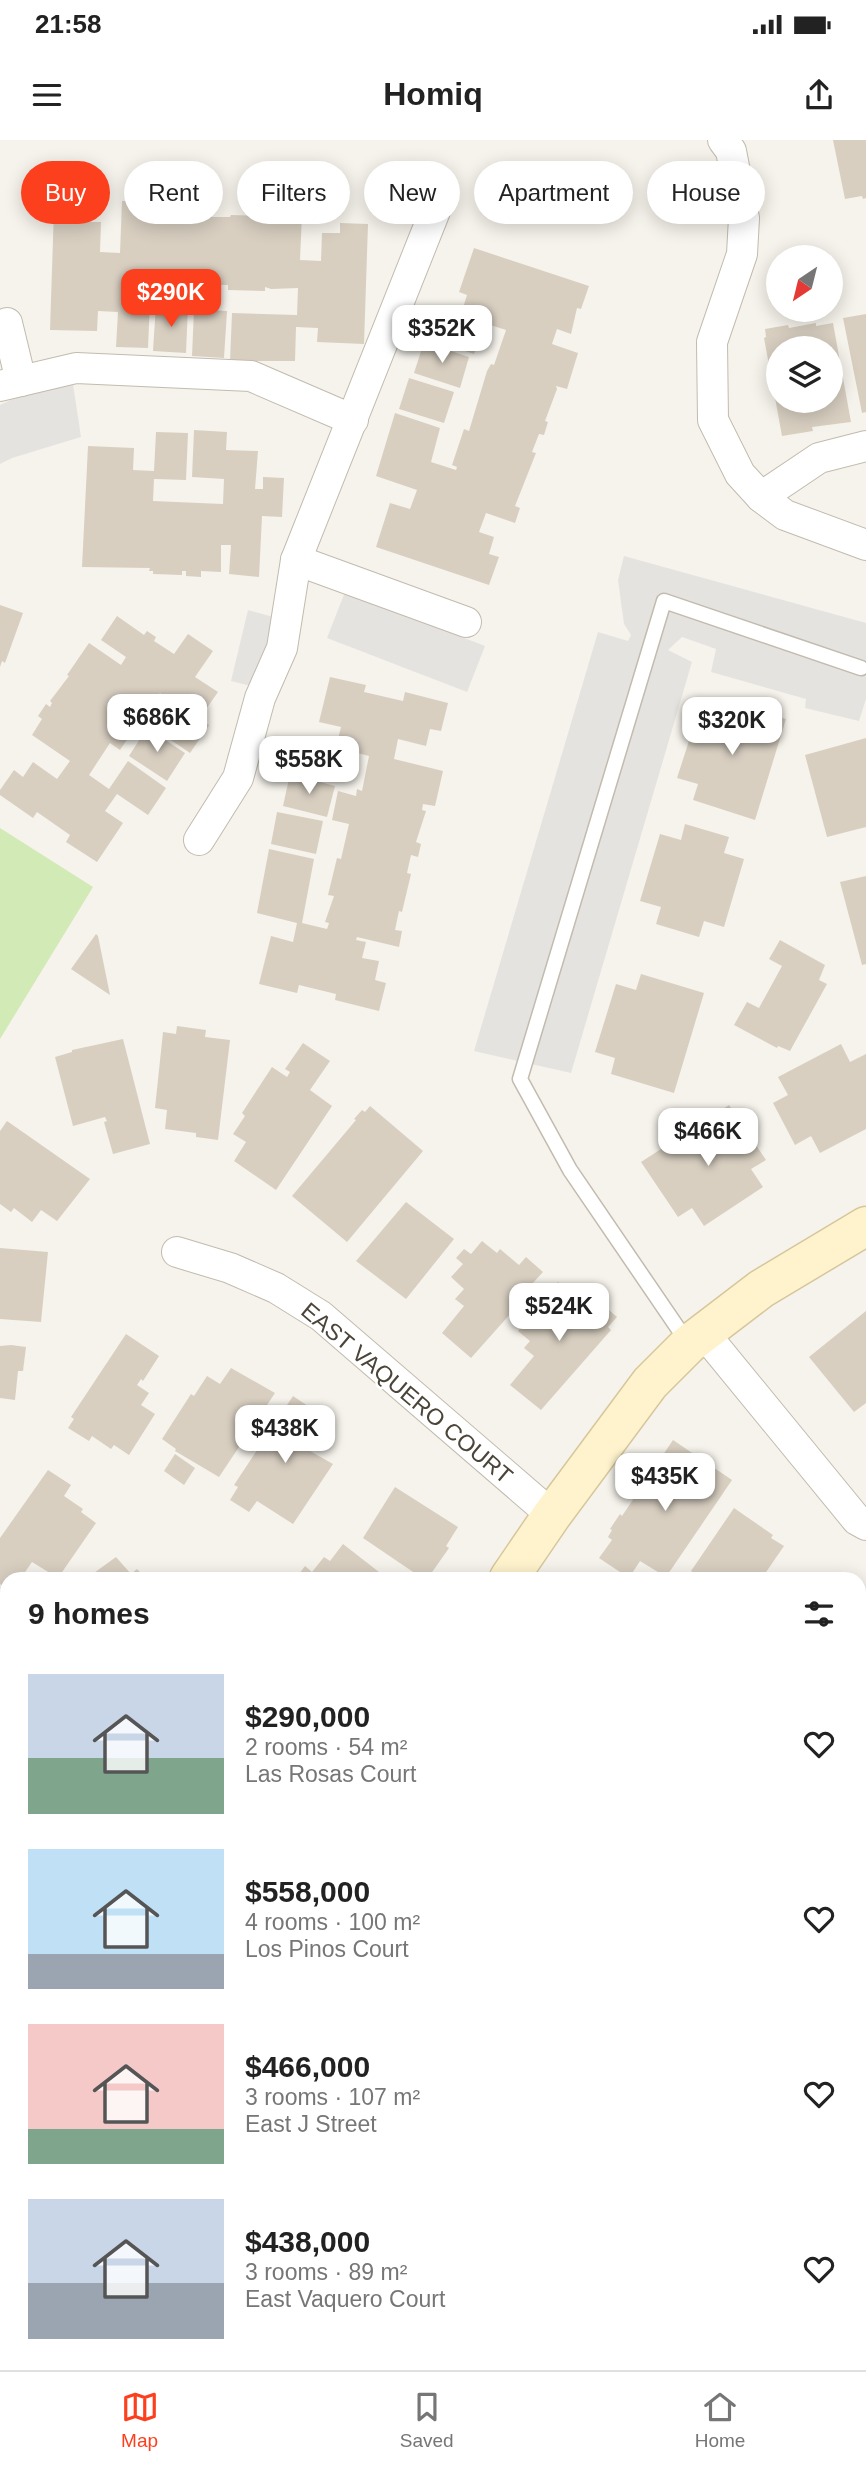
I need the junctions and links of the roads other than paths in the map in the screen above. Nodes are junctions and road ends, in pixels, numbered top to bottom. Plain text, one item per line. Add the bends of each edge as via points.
1 (723, 140) edge
2 (430, 224) edge
3 (7, 323) dead end
4 (11, 384) edge
5 (354, 420) junction
6 (866, 446) edge
7 (761, 497) junction
8 (866, 545) edge
9 (296, 560) junction
10 (466, 622) dead end
11 (861, 668) dead end
12 (199, 840) dead end
13 (866, 1226) edge
14 (177, 1252) dead end
15 (696, 1338) junction
16 (552, 1515) junction
17 (866, 1525) edge
18 (513, 1572) edge

1 - 7 street via 731,151 744,218 742,254 712,342 713,420 740,474
2 - 5 street
3 - 4 street
4 - 5 street via 76,368 251,376
5 - 9 street
6 - 7 street via 819,458
7 - 8 street via 785,515
9 - 10 street
9 - 12 street via 282,648 260,698 237,778
11 - 15 lane via 664,601 520,1079 570,1170
13 - 15 street via 761,1289
14 - 16 street, EAST VAQUERO COURT via 276,1288 321,1316
15 - 16 street via 650,1383
15 - 17 street
16 - 18 street

